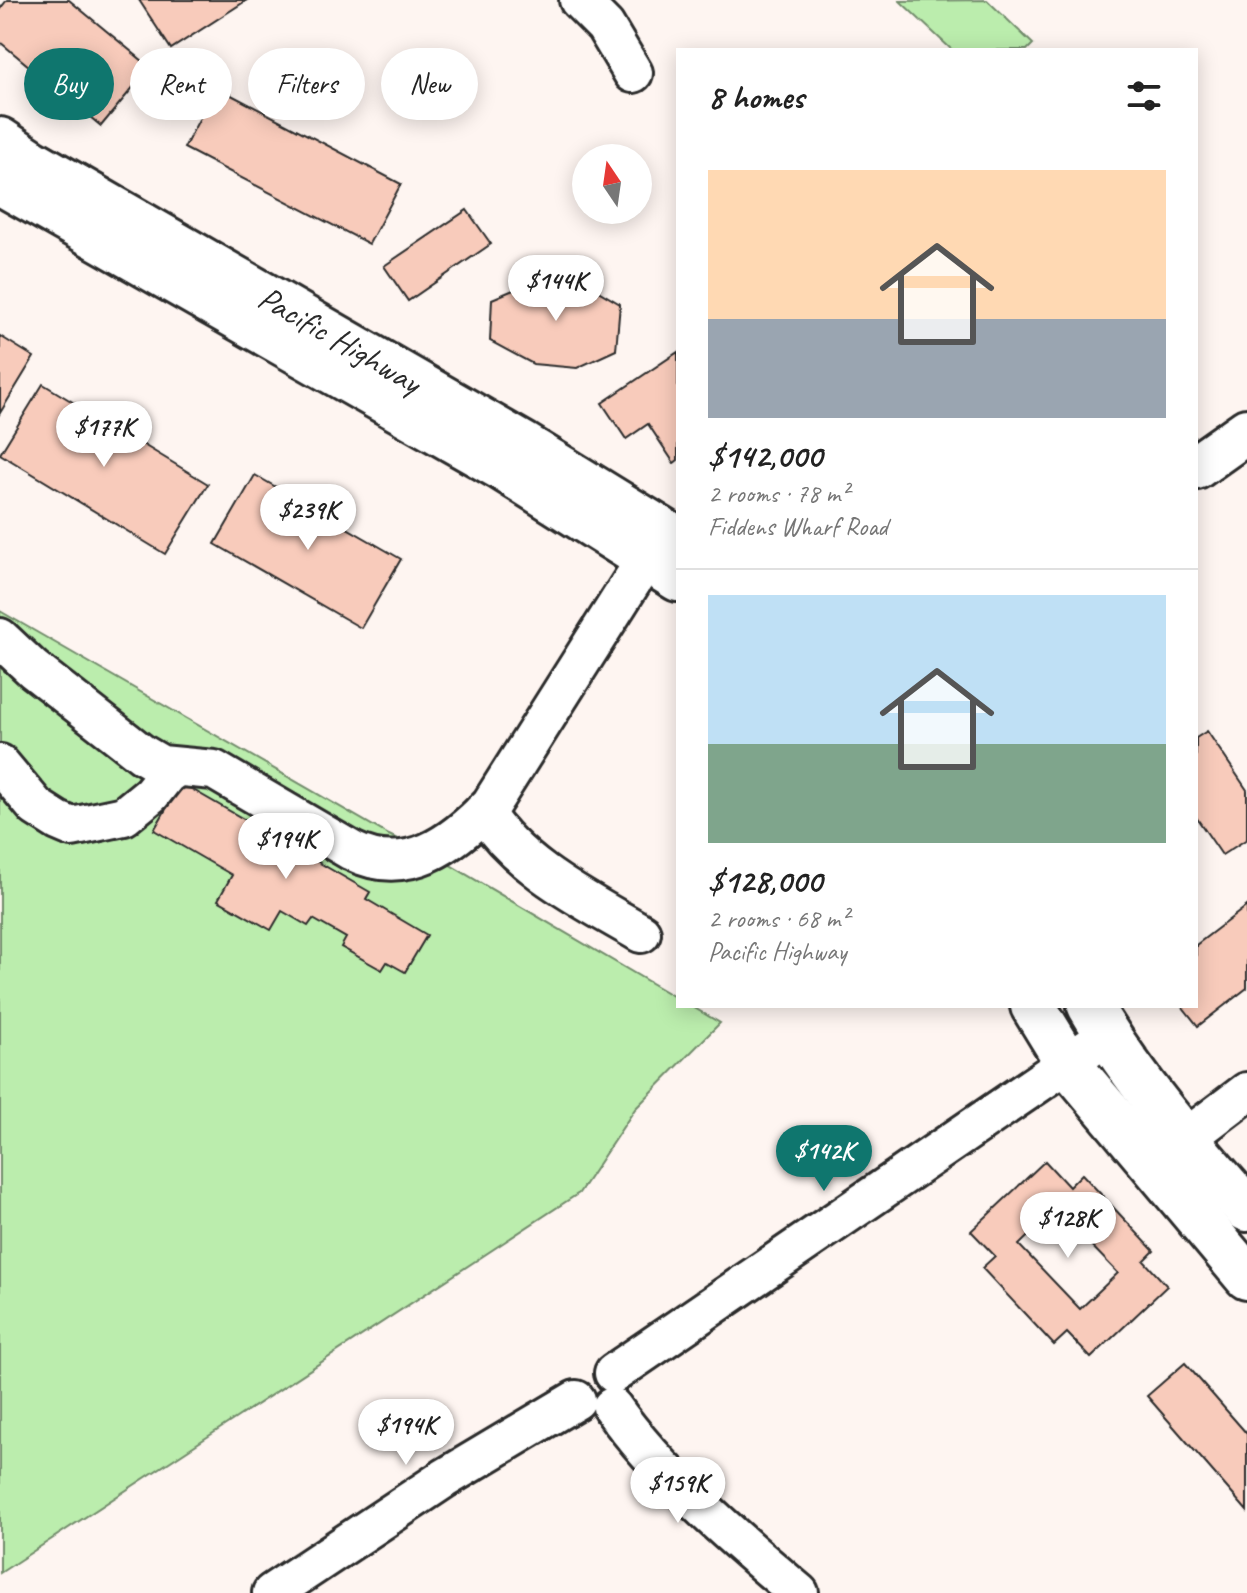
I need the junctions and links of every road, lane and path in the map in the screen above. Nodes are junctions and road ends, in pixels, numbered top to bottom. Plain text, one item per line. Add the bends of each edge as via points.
1 (579, 0) edge
2 (633, 73) dead end
3 (0, 140) edge
4 (0, 182) edge
5 (1247, 431) edge
6 (1198, 466) edge
7 (667, 559) edge
8 (0, 638) edge
9 (0, 764) edge
10 (177, 767) junction
11 (483, 812) junction
12 (641, 933) dead end
13 (1034, 1008) edge
14 (1098, 1021) edge
15 (1069, 1065) junction
16 (1247, 1092) edge
17 (1185, 1139) junction
18 (1247, 1209) edge
19 (1247, 1277) edge
20 (601, 1393) junction
21 (272, 1593) edge
22 (799, 1593) edge

1 - 2 street via 605,26
3 - 7 main road, Pacific Highway via 524,445
4 - 7 main road, Pacific Highway
5 - 6 main road
7 - 11 street
8 - 10 street via 142,754
9 - 10 street via 36,807 72,827 124,816
10 - 11 street via 214,770 352,851 382,862 416,859
11 - 12 street via 522,859
13 - 15 main road
14 - 15 street
14 - 17 main road
15 - 19 main road
15 - 20 street
16 - 17 street
17 - 18 main road
20 - 21 street via 445,1478
20 - 22 street via 668,1472

